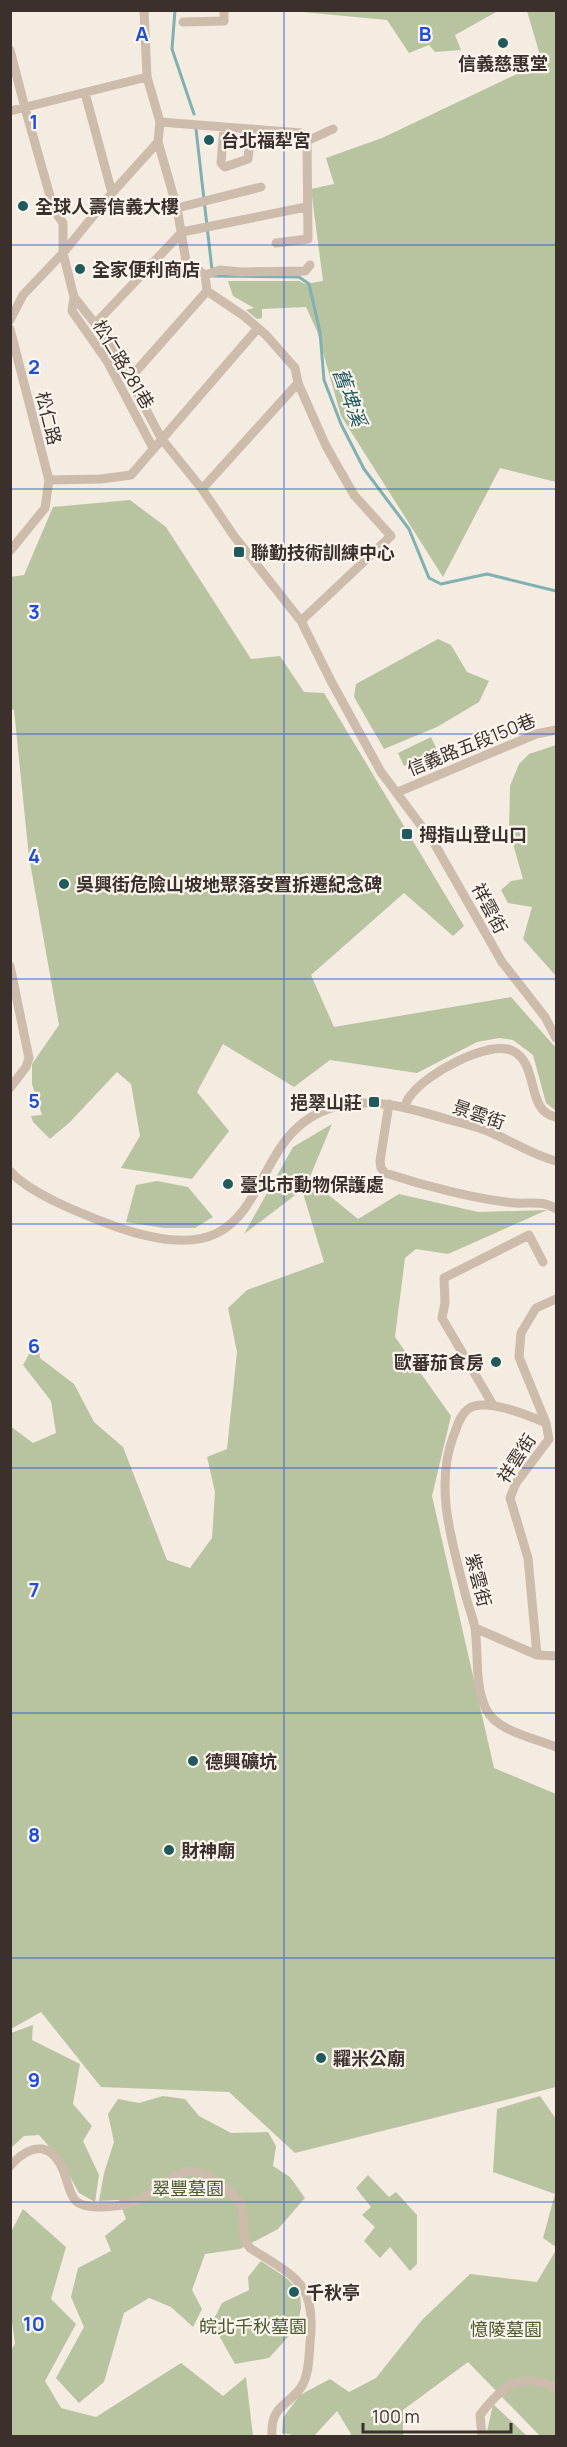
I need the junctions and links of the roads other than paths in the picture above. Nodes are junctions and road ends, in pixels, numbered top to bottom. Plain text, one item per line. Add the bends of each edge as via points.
1 (144, 10) edge
2 (224, 10) edge
3 (183, 22) dead end
4 (10, 50) edge
5 (147, 77) junction
6 (86, 93) junction
7 (25, 108) junction
8 (10, 111) edge
9 (160, 122) junction
10 (224, 127) junction
11 (251, 129) junction
12 (333, 129) dead end
13 (307, 141) junction
14 (158, 142) junction
15 (261, 187) dead end
16 (112, 193) junction
17 (306, 207) junction
18 (177, 208) junction
19 (182, 232) junction
20 (276, 243) dead end
21 (63, 253) junction
22 (310, 265) dead end
23 (205, 275) junction
24 (207, 291) junction
25 (74, 297) junction
26 (10, 320) edge
27 (96, 323) junction
28 (258, 328) junction
29 (10, 329) edge
30 (130, 378) junction
31 (298, 383) junction
32 (161, 438) junction
33 (153, 448) junction
34 (49, 480) junction
35 (202, 489) junction
36 (10, 551) edge
37 (302, 621) junction
38 (556, 730) edge
39 (398, 792) junction
40 (10, 966) edge
41 (556, 1038) edge
42 (10, 1088) edge
43 (389, 1104) junction
44 (405, 1107) junction
45 (556, 1117) edge
46 (556, 1161) edge
47 (10, 1171) edge
48 (556, 1209) edge
49 (543, 1262) dead end
50 (556, 1299) edge
51 (493, 1405) junction
52 (546, 1423) junction
53 (475, 1628) junction
54 (537, 1655) junction
55 (556, 1656) edge
56 (556, 1747) edge
57 (10, 2166) edge
58 (556, 2388) edge
59 (273, 2436) edge
60 (482, 2436) edge

1 - 5 street
2 - 3 street via 224,21
4 - 7 street, 松仁路281巷
5 - 6 street
5 - 9 street
6 - 7 street
6 - 16 street
7 - 8 street
7 - 21 street, 松仁路281巷 via 54,210 63,223
9 - 10 street
9 - 14 street
10 - 11 street
10 - 11 street via 221,164 225,166 248,159
11 - 13 street via 302,133
12 - 13 street
13 - 17 street
14 - 16 street
14 - 18 street
15 - 18 street
16 - 21 street
17 - 19 street
17 - 20 street via 308,239
18 - 19 street
19 - 23 street via 186,261
19 - 27 street
21 - 25 street, 松仁路281巷
21 - 26 street via 23,295
22 - 23 street via 305,271 220,270
23 - 24 street
24 - 28 street
24 - 30 street
25 - 27 street, 祥雲街
25 - 33 street, 松仁路281巷 via 72,311 107,361
27 - 30 street, 祥雲街
28 - 31 street via 295,369
28 - 32 street
29 - 34 street, 松仁路
30 - 32 street, 祥雲街
31 - 35 street
31 - 37 street via 326,446 354,495 391,536
32 - 33 street
32 - 35 street, 祥雲街
33 - 34 street via 131,475
34 - 36 street via 45,508
35 - 37 street, 祥雲街
37 - 39 street, 祥雲街 via 376,762
38 - 39 street, 信義路五段150巷 via 536,734
39 - 41 street, 祥雲街 via 442,856 502,962 545,1017
40 - 42 street via 28,1058
43 - 44 street, 景雲街
43 - 47 street, 景雲街 via 338,1106 304,1123 282,1145 235,1222 207,1238 156,1238 115,1226 77,1212
43 - 48 street via 380,1161 385,1173 492,1200 542,1202
44 - 45 street via 411,1094 439,1073 481,1051 500,1048 520,1055 541,1108
44 - 46 street, 景雲街 via 494,1133
49 - 51 street via 529,1235 444,1278 442,1318
50 - 52 street, 祥雲街 via 536,1308 521,1333 519,1357
51 - 52 street
51 - 53 street, 紫雲街 via 474,1406 464,1413 448,1451 444,1477 451,1537
52 - 54 street, 祥雲街 via 546,1445 516,1483 510,1498 528,1558
53 - 54 street
53 - 56 street, 紫雲街 via 478,1680 486,1710 502,1726
54 - 55 street
57 - 59 street via 27,2151 46,2150 62,2167 74,2199 95,2207 140,2200 177,2175 194,2170 214,2178 240,2200 246,2243 299,2281 305,2289 312,2323 303,2385 271,2423
58 - 60 street via 534,2380 507,2386 480,2415

